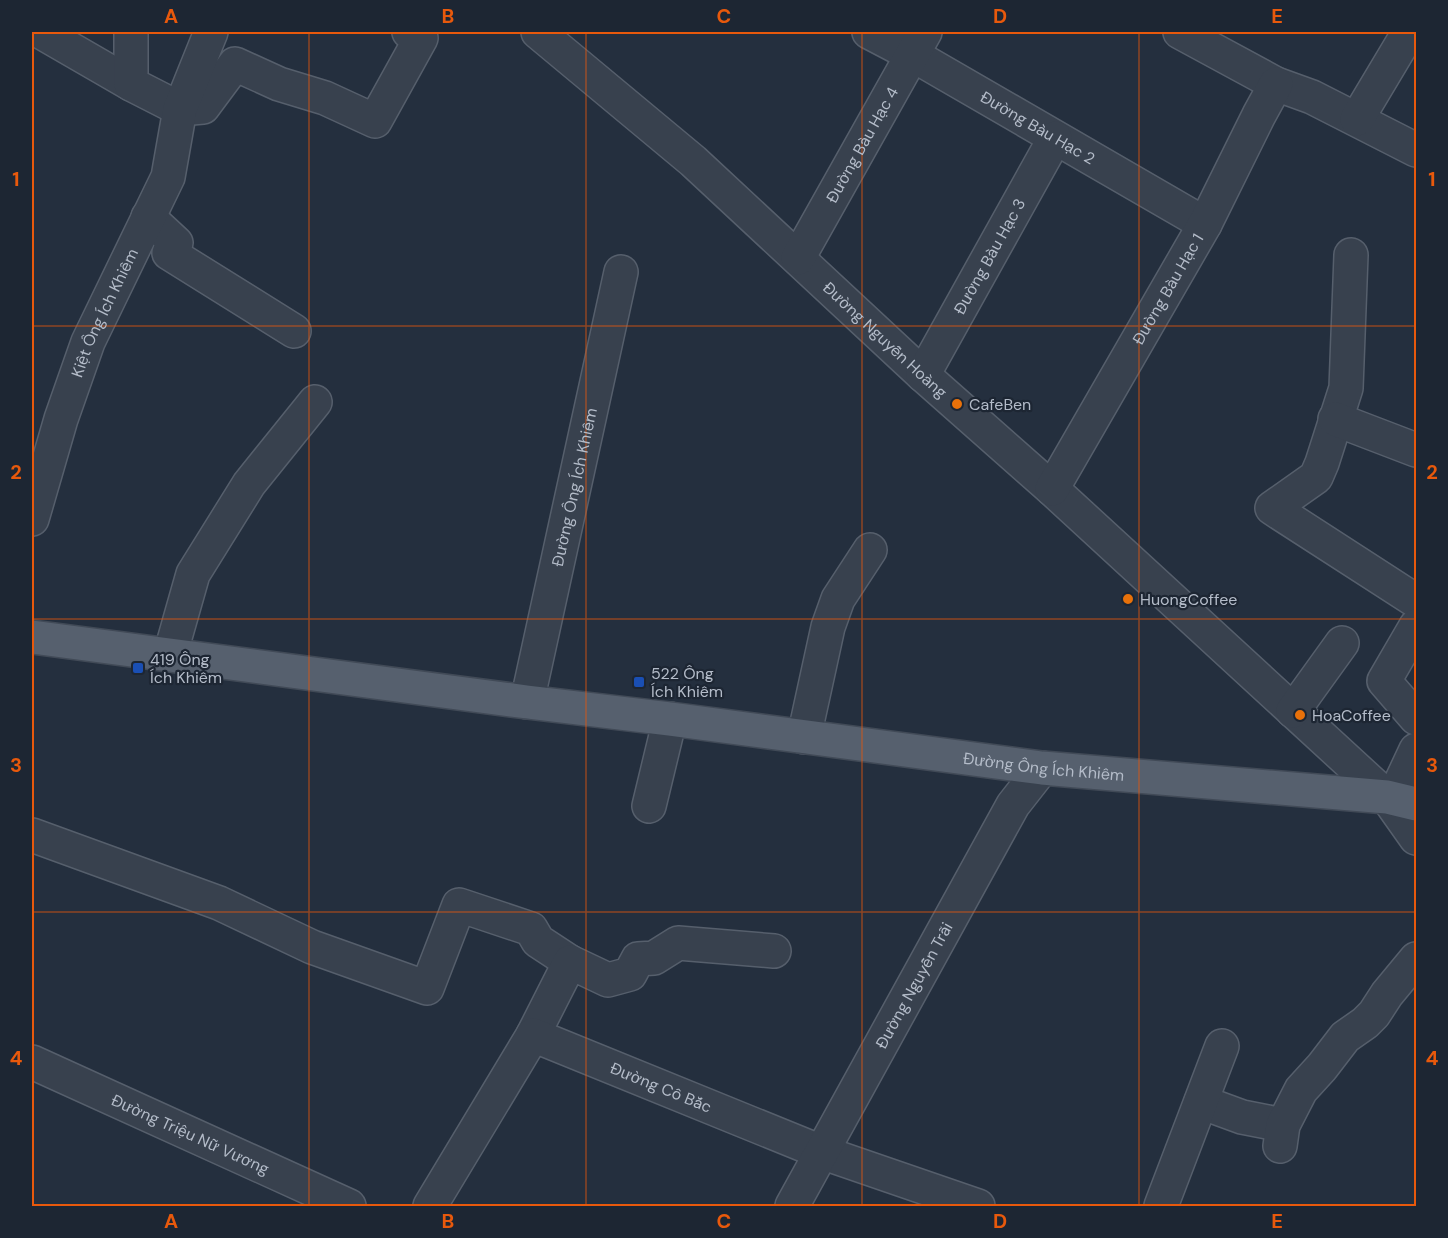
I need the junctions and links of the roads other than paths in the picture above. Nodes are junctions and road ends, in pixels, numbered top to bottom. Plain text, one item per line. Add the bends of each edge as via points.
1 (41, 32) edge
2 (131, 32) edge
3 (211, 32) edge
4 (409, 32) edge
5 (538, 32) edge
6 (869, 32) edge
7 (1180, 32) edge
8 (1408, 32) edge
9 (919, 43) edge
10 (131, 84) junction
11 (1276, 84) junction
12 (180, 109) junction
13 (1357, 119) junction
14 (1055, 138) junction
15 (1416, 150) edge
16 (148, 217) junction
17 (1205, 224) junction
18 (1351, 255) dead end
19 (798, 258) junction
20 (621, 272) dead end
21 (294, 332) dead end
22 (923, 375) junction
23 (315, 402) dead end
24 (1335, 419) junction
25 (1416, 450) edge
26 (1052, 489) junction
27 (32, 519) edge
28 (870, 550) dead end
29 (1416, 602) edge
30 (1416, 626) edge
31 (32, 637) edge
32 (1342, 643) dead end
33 (170, 654) junction
34 (527, 702) junction
35 (1293, 711) junction
36 (1416, 718) edge
37 (670, 719) junction
38 (804, 737) junction
39 (1416, 750) edge
40 (1042, 768) junction
41 (1399, 800) edge
42 (649, 806) dead end
43 (32, 835) edge
44 (1416, 838) edge
45 (774, 951) dead end
46 (1416, 958) edge
47 (570, 962) junction
48 (533, 1035) junction
49 (1222, 1046) dead end
50 (32, 1062) edge
51 (1201, 1102) junction
52 (821, 1152) junction
53 (349, 1206) edge
54 (430, 1206) edge
55 (792, 1206) edge
56 (978, 1206) edge
57 (1161, 1206) edge

1 - 10 street
2 - 10 street
3 - 12 street, Kiệt Ông Ích Khiêm
4 - 12 street via 421,38 375,121 235,64 203,107
5 - 19 street, Đường Nguyễn Hoàng via 693,161
6 - 9 street, Đường Bàu Hạc 2
7 - 11 street
8 - 13 street
9 - 14 street, Đường Bàu Hạc 2
9 - 19 street, Đường Bàu Hạc 4
10 - 12 street
11 - 13 street
11 - 17 street, Đường Bàu Hạc 1
12 - 16 street, Kiệt Ông Ích Khiêm via 168,177
13 - 15 street
14 - 17 street, Đường Bàu Hạc 2
14 - 22 street, Đường Bàu Hạc 3
16 - 21 street via 176,243 169,253
16 - 27 street, Kiệt Ông Ích Khiêm via 88,342
17 - 26 street, Đường Bàu Hạc 1
18 - 24 street via 1346,388
19 - 22 street, Đường Nguyễn Hoàng
20 - 34 street, Đường Ông Ích Khiêm
22 - 26 street, Đường Nguyễn Hoàng
23 - 33 street via 249,484 193,574
24 - 25 street
24 - 29 street via 1316,477 1272,508
26 - 35 street, Đường Nguyễn Hoàng
28 - 38 street via 838,598
30 - 36 street via 1384,681
31 - 33 main road, Đường Ông Ích Khiêm
32 - 35 street
33 - 34 main road, Đường Ông Ích Khiêm
34 - 37 main road, Đường Ông Ích Khiêm
35 - 41 street, Đường Nguyễn Hoàng
37 - 38 main road, Đường Ông Ích Khiêm
37 - 42 street
38 - 40 main road, Đường Ông Ích Khiêm
39 - 41 street
40 - 41 main road, Đường Ông Ích Khiêm
40 - 52 street, Đường Nguyễn Trãi via 1013,805
41 - 44 street, Đường Nguyễn Hoàng
43 - 47 street via 219,903 312,947 427,988 459,904 531,929 538,941
45 - 47 street via 678,943 654,958 638,959 630,974 608,980
46 - 51 street via 1374,1014 1345,1037 1300,1090 1281,1136
47 - 48 street
48 - 52 street, Đường Cô Bắc
48 - 54 street
49 - 51 street
50 - 53 street, Đường Triệu Nữ Vương
51 - 57 street
52 - 55 street, Đường Nguyễn Trãi
52 - 56 street, Đường Cô Bắc

